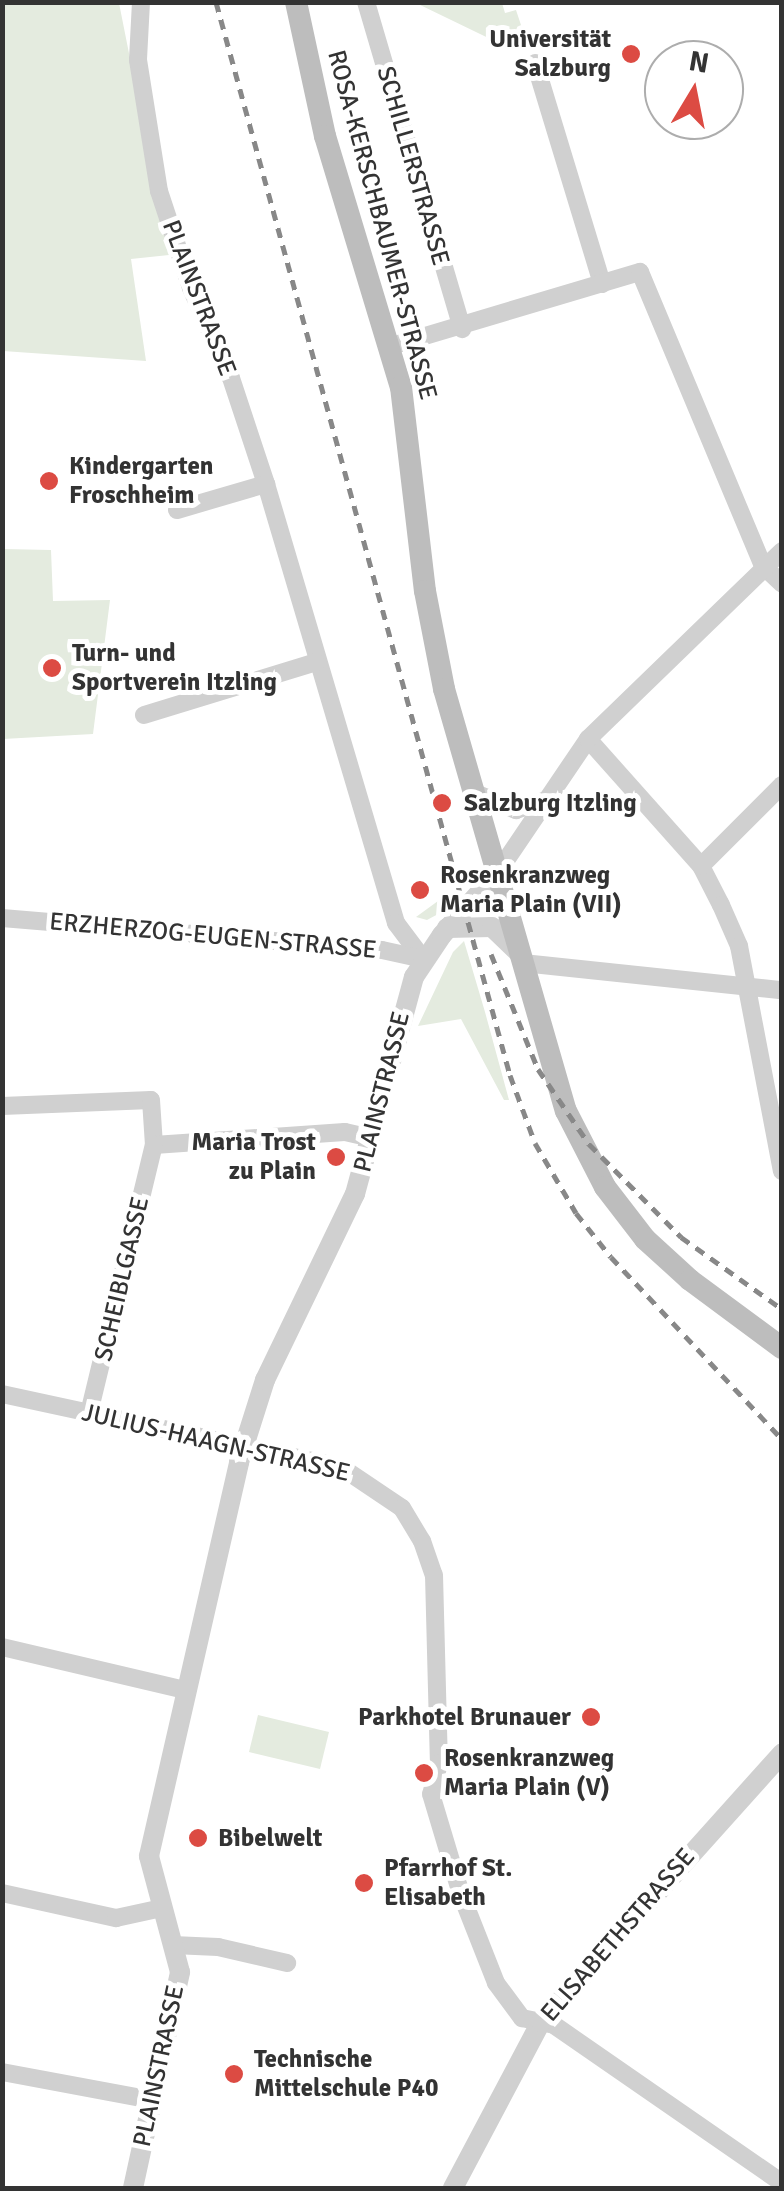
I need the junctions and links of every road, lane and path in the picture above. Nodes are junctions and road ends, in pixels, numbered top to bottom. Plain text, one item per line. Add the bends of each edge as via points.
1 (141, 2) edge
2 (296, 2) edge
3 (366, 2) edge
4 (535, 63) dead end
5 (602, 284) junction
6 (462, 329) junction
7 (388, 347) junction
8 (266, 484) junction
9 (177, 510) dead end
10 (782, 551) edge
11 (763, 566) junction
12 (782, 584) edge
13 (316, 662) junction
14 (144, 715) dead end
15 (588, 739) junction
16 (782, 785) edge
17 (474, 792) junction
18 (546, 800) junction
19 (701, 866) junction
20 (498, 872) junction
21 (2, 918) edge
22 (448, 928) junction
23 (423, 958) junction
24 (522, 960) junction
25 (748, 986) junction
26 (782, 990) edge
27 (2, 1106) edge
28 (372, 1138) junction
29 (154, 1145) junction
30 (782, 1171) edge
31 (782, 1348) edge
32 (2, 1394) edge
33 (89, 1413) junction
34 (244, 1446) junction
35 (2, 1648) edge
36 (186, 1690) junction
37 (782, 1752) edge
38 (2, 1893) edge
39 (162, 1908) junction
40 (174, 1945) junction
41 (287, 1963) dead end
42 (541, 2022) junction
43 (2, 2072) edge
44 (151, 2100) junction
45 (779, 2182) edge
46 (134, 2188) edge
47 (453, 2188) edge

1 - 8 street, PLAINSTRASSE via 138,60 159,191
2 - 7 main road, ROSA-KERSCHBAUMER-STRASSE via 325,136
3 - 6 street, SCHILLERSTRASSE
4 - 5 street
5 - 6 street
5 - 11 street via 640,272
6 - 7 street
7 - 17 main road, ROSA-KERSCHBAUMER-STRASSE via 410,439 434,646
8 - 9 street
8 - 13 street, PLAINSTRASSE
10 - 11 street
11 - 12 street
11 - 15 street
13 - 14 street
13 - 23 street, PLAINSTRASSE via 396,922
15 - 18 street
15 - 19 street
16 - 19 street
17 - 18 street via 516,810
17 - 20 main road, ROSA-KERSCHBAUMER-STRASSE
18 - 20 street
19 - 25 street via 739,946
20 - 22 street
20 - 24 main road, ROSA-KERSCHBAUMER-STRASSE
21 - 23 street, ERZHERZOG-EUGEN-STRASSE
22 - 23 street
22 - 24 street via 492,927
23 - 28 street, PLAINSTRASSE via 405,1000
24 - 25 street
24 - 31 main road, ROSA-KERSCHBAUMER-STRASSE via 566,1112 604,1187 667,1260
25 - 26 street
25 - 30 street
27 - 29 street via 151,1100
28 - 29 street via 345,1132
28 - 34 street, PLAINSTRASSE via 355,1194 265,1380
29 - 33 street, SCHEIBLGASSE
32 - 33 street, JULIUS-HAAGN-STRASSE
33 - 34 street, JULIUS-HAAGN-STRASSE
34 - 36 street, PLAINSTRASSE
34 - 42 street, JULIUS-HAAGN-STRASSE via 341,1467 383,1491 413,1523 434,1575 439,1763 431,1794 496,1984 522,2018
35 - 36 street
36 - 39 street, PLAINSTRASSE via 150,1856
37 - 42 street, ELISABETHSTRASSE
38 - 39 street via 116,1918
39 - 40 street, PLAINSTRASSE
40 - 41 street
40 - 44 street, PLAINSTRASSE via 180,1972
42 - 45 street, JULIUS-HAAGN-STRASSE via 570,2035
42 - 47 street, ELISABETHSTRASSE
43 - 44 street
44 - 46 street, PLAINSTRASSE

